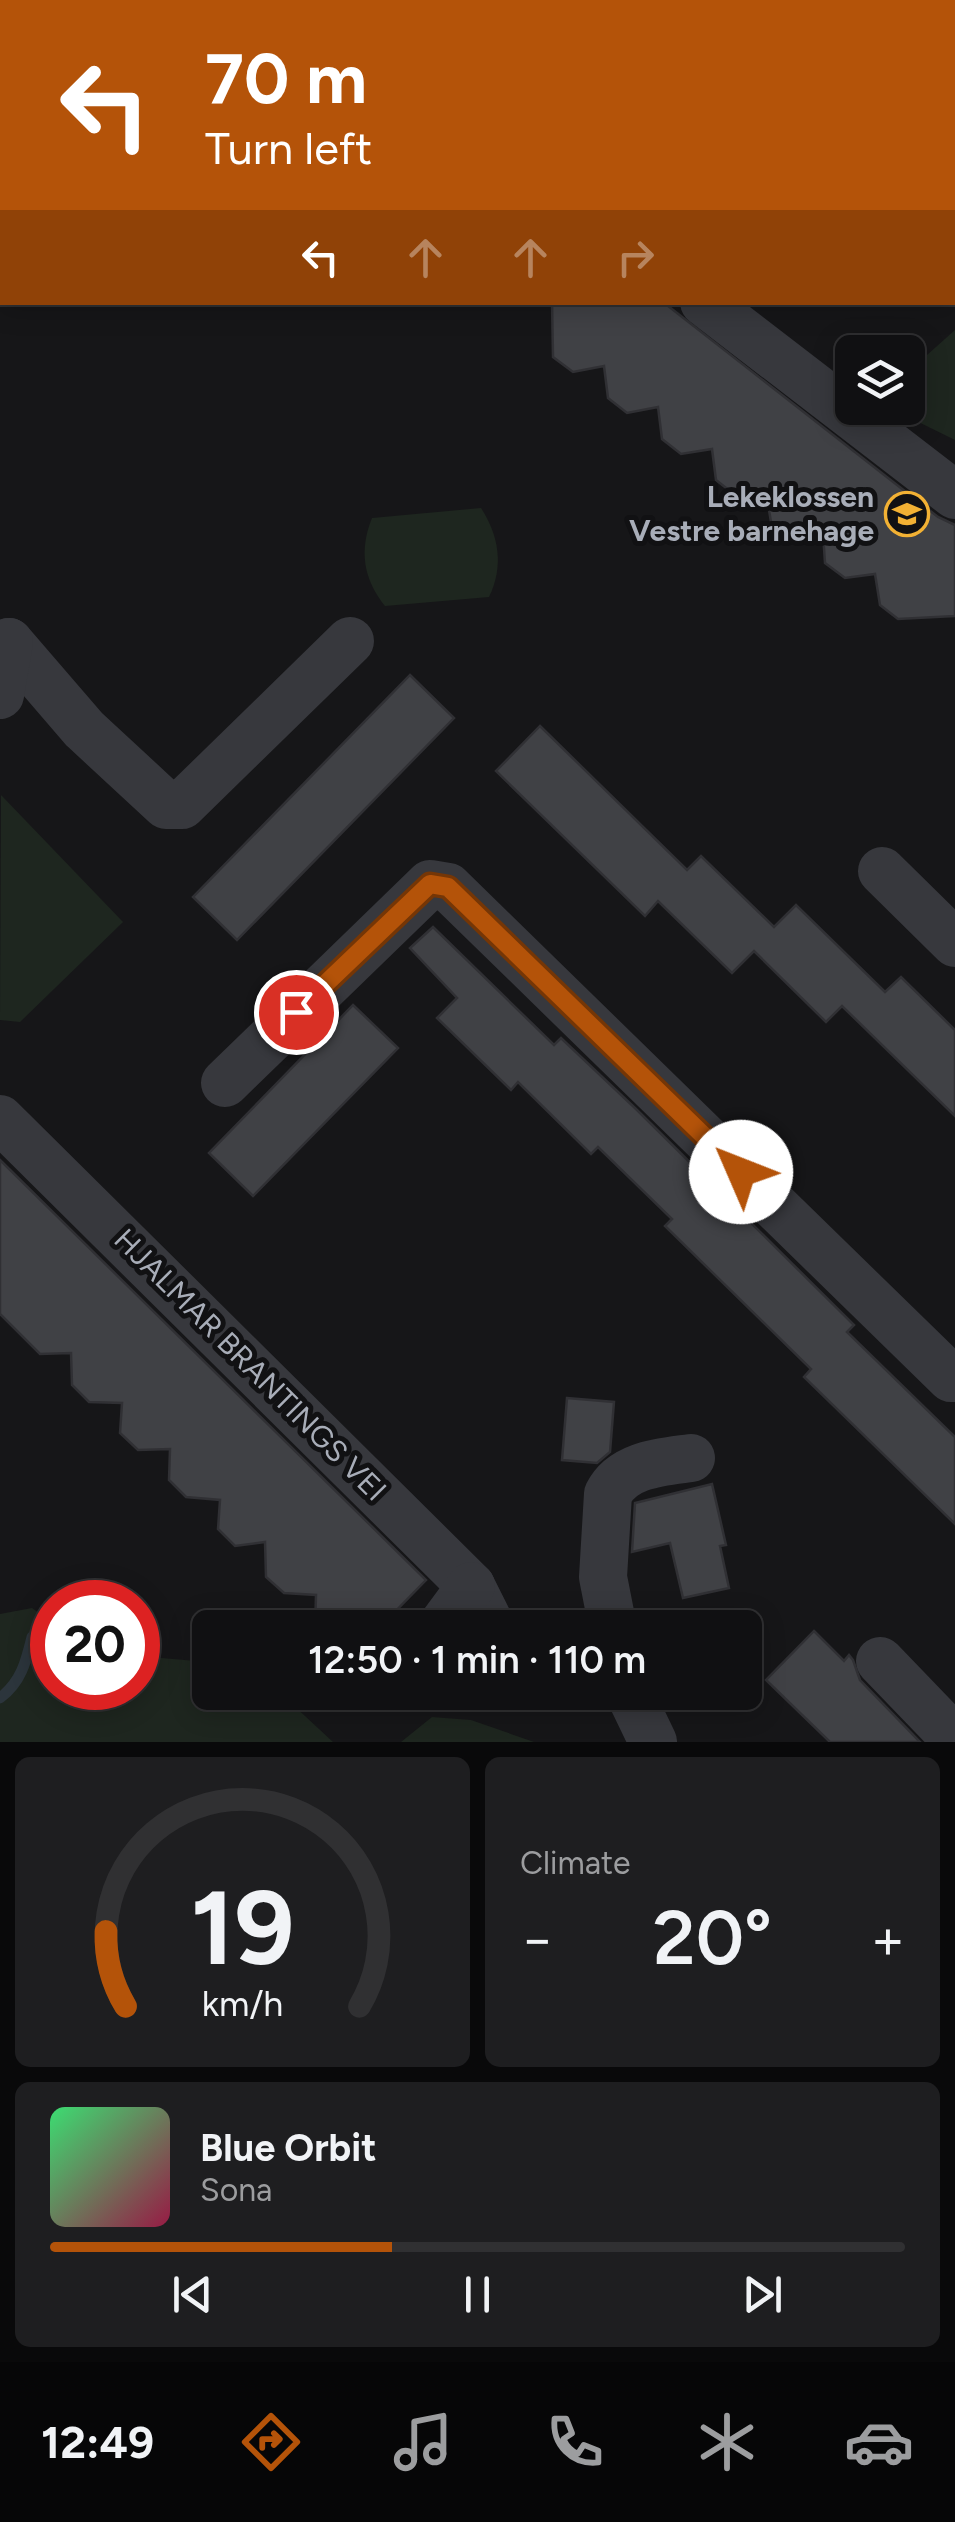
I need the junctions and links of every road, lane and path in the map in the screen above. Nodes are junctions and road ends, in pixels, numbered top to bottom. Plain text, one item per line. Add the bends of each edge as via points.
1 (708, 305) edge
2 (955, 494) edge
3 (350, 641) dead end
4 (0, 695) edge
5 (882, 871) dead end
6 (955, 943) edge
7 (226, 1083) dead end
8 (0, 1119) edge
9 (955, 1378) edge
10 (691, 1458) dead end
11 (469, 1610) edge
12 (609, 1610) edge
13 (880, 1661) dead end
14 (638, 1710) edge
15 (955, 1739) edge
16 (654, 1742) edge

1 - 2 street
3 - 4 street via 182,805 166,806 84,729 9,642
5 - 6 street
7 - 9 street via 430,884 448,887
8 - 11 street, HJALMAR BRANTINGS VEI via 480,1603
10 - 12 street via 634,1470 608,1494 603,1577
13 - 15 street
14 - 16 street

